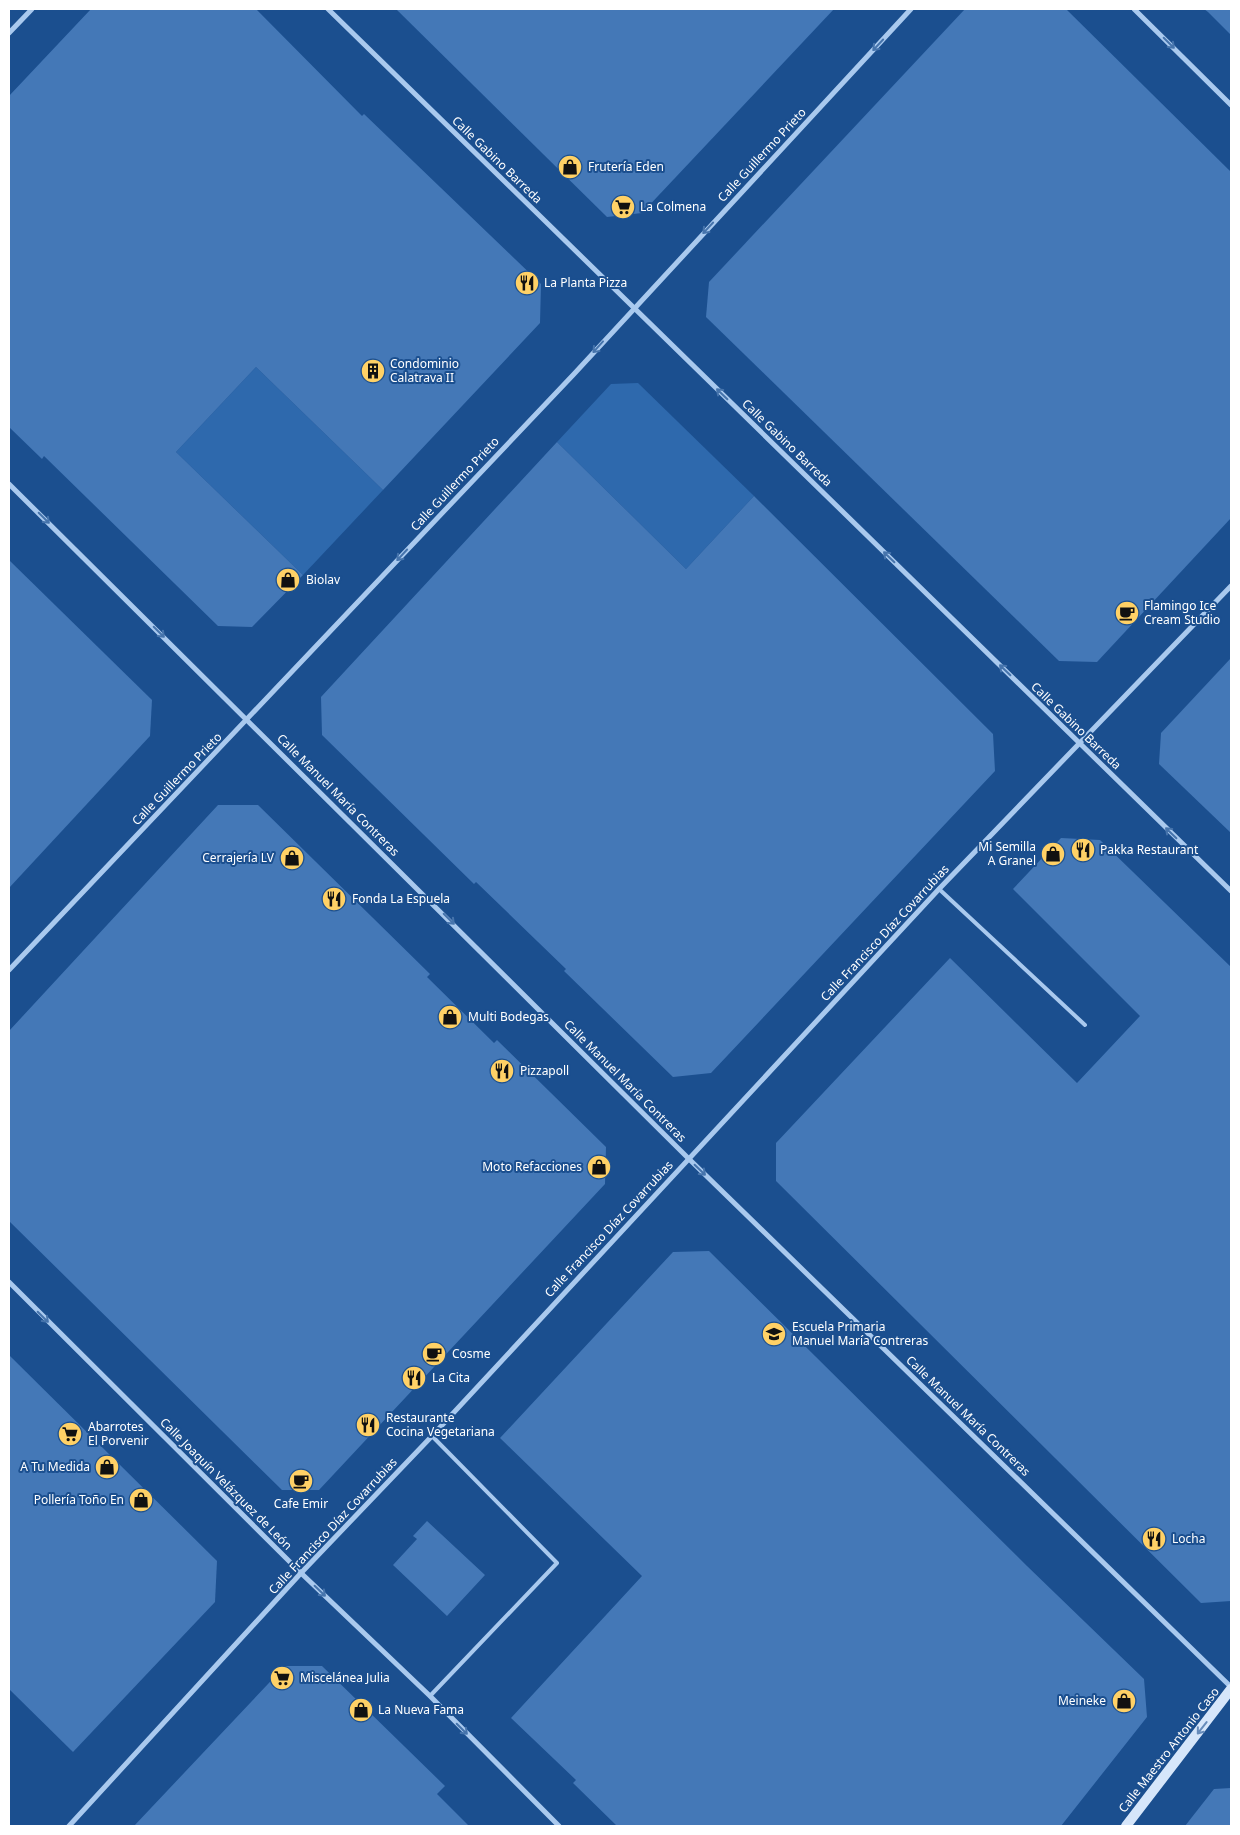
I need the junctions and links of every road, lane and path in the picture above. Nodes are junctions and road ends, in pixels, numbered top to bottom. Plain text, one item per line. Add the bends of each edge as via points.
1 (32, 9) edge
2 (328, 9) edge
3 (911, 9) edge
4 (1134, 9) edge
5 (9, 33) edge
6 (1231, 105) edge
7 (634, 308) junction
8 (9, 486) edge
9 (1231, 586) edge
10 (247, 719) junction
11 (1080, 743) junction
12 (940, 889) junction
13 (1231, 891) edge
14 (9, 970) edge
15 (1085, 1025) dead end
16 (688, 1158) junction
17 (9, 1282) edge
18 (432, 1436) junction
19 (301, 1573) junction
20 (1231, 1688) edge
21 (430, 1696) junction
22 (69, 1826) edge
23 (559, 1826) edge
24 (1126, 1826) edge

1 - 5 street
2 - 7 street, Calle Gabino Barreda
3 -> 7 street, Calle Guillermo Prieto
4 -> 6 street
7 -> 10 street, Calle Guillermo Prieto
11 -> 7 street, Calle Gabino Barreda
8 -> 10 street, Calle Manuel María Contreras
9 - 11 street, Calle Francisco Díaz Covarrubias
10 - 14 street, Calle Guillermo Prieto
10 -> 16 street, Calle Manuel María Contreras
11 - 12 street, Calle Francisco Díaz Covarrubias
13 -> 11 street, Calle Gabino Barreda
12 - 15 lane
12 - 16 street, Calle Francisco Díaz Covarrubias
16 - 18 street, Calle Francisco Díaz Covarrubias
16 -> 20 street, Calle Manuel María Contreras
17 -> 19 street, Calle Joaquín Velázquez de León
18 - 19 street, Calle Francisco Díaz Covarrubias
18 - 21 lane via 558,1563
19 -> 21 street, Calle Joaquín Velázquez de León
19 - 22 street, Calle Francisco Díaz Covarrubias
20 -> 24 main road, Calle Maestro Antonio Caso
21 -> 23 street, Calle Joaquín Velázquez de León

